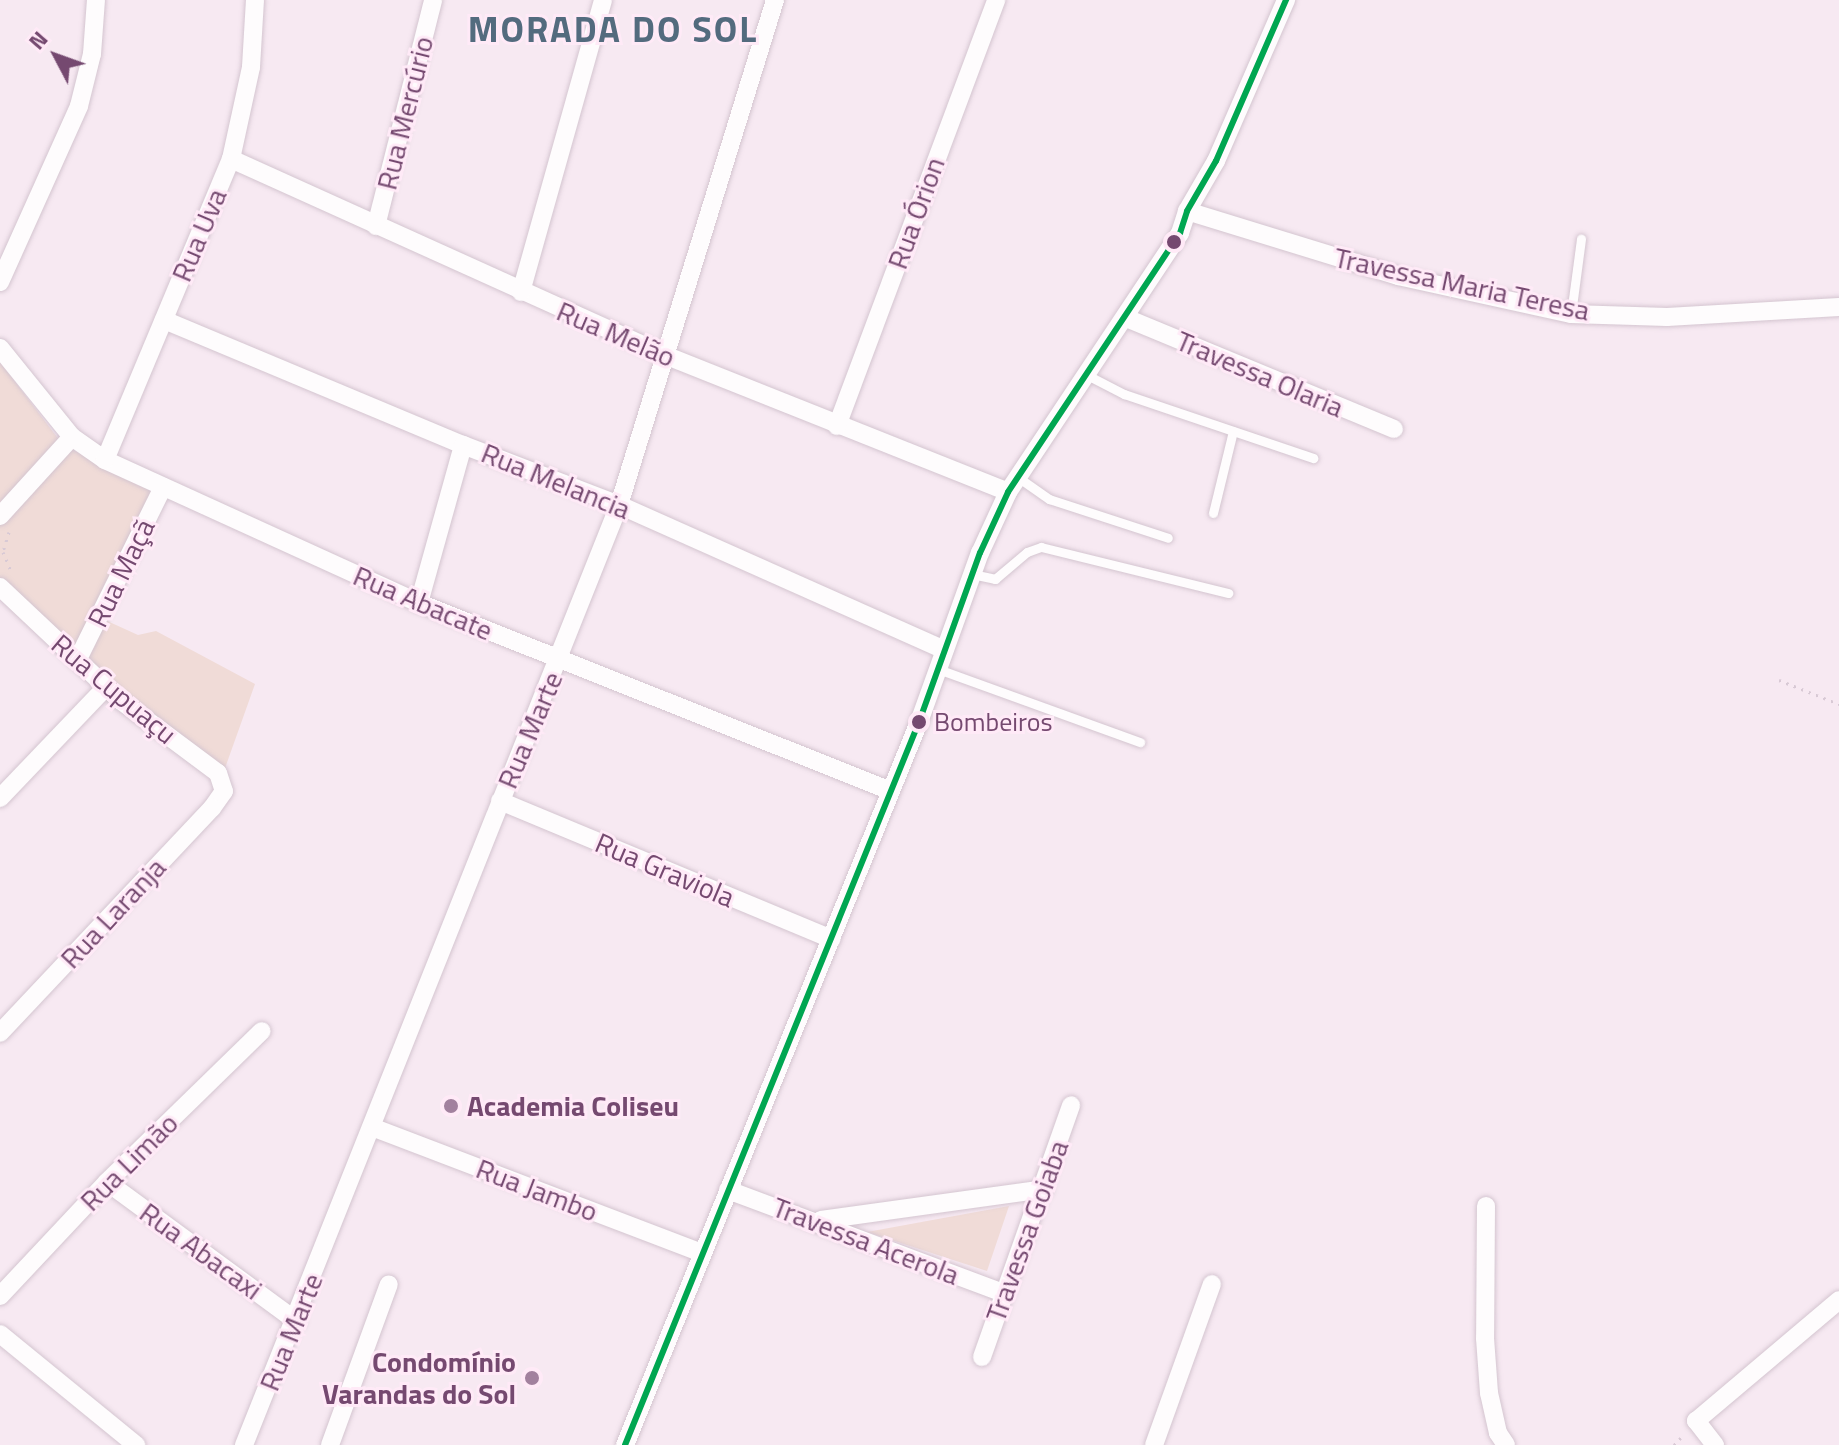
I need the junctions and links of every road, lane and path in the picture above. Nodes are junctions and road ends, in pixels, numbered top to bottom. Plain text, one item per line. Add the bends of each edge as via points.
1 (96, 0) edge
2 (255, 0) edge
3 (433, 0) edge
4 (603, 0) edge
5 (775, 0) edge
6 (996, 0) edge
7 (1286, 0) edge
8 (231, 159) junction
9 (1187, 211) junction
10 (376, 226) junction
11 (1581, 239) dead end
12 (0, 282) edge
13 (521, 292) junction
14 (1839, 307) edge
15 (1571, 314) junction
16 (1126, 318) junction
17 (164, 320) junction
18 (0, 348) edge
19 (667, 356) junction
20 (1087, 375) junction
21 (837, 426) junction
22 (1394, 429) dead end
23 (1233, 431) junction
24 (72, 437) junction
25 (463, 445) junction
26 (1313, 458) dead end
27 (105, 460) junction
28 (1014, 485) junction
29 (163, 487) junction
30 (619, 505) junction
31 (1213, 513) dead end
32 (6, 521) edge
33 (1168, 538) dead end
34 (972, 574) junction
35 (6, 581) edge
36 (1228, 593) dead end
37 (419, 603) junction
38 (944, 650) junction
39 (78, 659) junction
40 (559, 661) junction
41 (938, 669) junction
42 (1779, 680) dead end
43 (106, 687) junction
44 (1839, 704) edge
45 (1140, 742) dead end
46 (224, 791) joint
47 (891, 791) junction
48 (0, 798) edge
49 (500, 801) junction
50 (831, 939) junction
51 (262, 1031) dead end
52 (0, 1033) edge
53 (1071, 1105) dead end
54 (372, 1127) junction
55 (107, 1182) junction
56 (1044, 1189) junction
57 (728, 1190) junction
58 (1486, 1206) dead end
59 (817, 1221) junction
60 (702, 1253) junction
61 (389, 1284) dead end
62 (1212, 1284) dead end
63 (1004, 1293) junction
64 (0, 1296) edge
65 (1839, 1300) edge
66 (296, 1321) junction
67 (0, 1334) edge
68 (982, 1357) dead end
69 (112, 1438) edge
70 (136, 1445) edge
71 (244, 1445) edge
72 (330, 1445) edge
73 (625, 1445) edge
74 (1154, 1445) edge
75 (1506, 1445) edge
76 (1715, 1445) edge

1 - 12 street via 92,54 79,106
2 - 8 street, Rua Uva via 251,67
3 - 10 street, Rua Mercúrio
4 - 13 street
5 - 19 street, Rua Marte
6 - 21 street, Rua Órion
7 - 9 street via 1216,161
8 - 10 street, Rua Melão
8 - 17 street, Rua Uva
9 - 15 street, Travessa Maria Teresa via 1398,276
9 - 16 street via 1180,233
10 - 13 street, Rua Melão
11 - 15 lane
13 - 19 street, Rua Melão
14 - 15 street, Travessa Maria Teresa via 1667,317
16 - 20 street
16 - 22 street, Travessa Olaria
17 - 25 street, Rua Melancia
17 - 27 street, Rua Uva
18 - 24 street, Rua Abacate
19 - 21 street, Rua Melão
19 - 30 street, Rua Marte
20 - 23 lane via 1124,394
20 - 28 street
21 - 28 street, Rua Melão
23 - 26 lane
23 - 31 lane
24 - 27 street, Rua Abacate
24 - 32 street
25 - 30 street, Rua Melancia
25 - 37 street
27 - 29 street, Rua Abacate
28 - 33 lane
28 - 34 street
29 - 37 street, Rua Abacate
29 - 39 street, Rua Maçã
30 - 38 street, Rua Melancia
30 - 40 street, Rua Marte
32 - 35 path
34 - 36 lane via 995,579 1041,547
34 - 38 street
35 - 39 street, Rua Cupuaçu
37 - 40 street, Rua Abacate
38 - 41 street
39 - 43 street, Rua Cupuaçu
40 - 47 street, Rua Abacate
40 - 49 street, Rua Marte
41 - 45 lane
41 - 47 street
42 - 44 path
43 - 46 street, Rua Cupuaçu via 218,773
43 - 48 street
46 - 52 street, Rua Laranja
47 - 50 street
49 - 50 street, Rua Graviola
49 - 54 street, Rua Marte
50 - 57 street
51 - 55 street, Rua Limão
53 - 56 street, Travessa Goiaba
54 - 60 street, Rua Jambo
54 - 66 street, Rua Marte
55 - 64 street, Rua Limão
55 - 66 street, Rua Abacaxi
56 - 59 street
56 - 63 street, Travessa Goiaba
57 - 59 street, Travessa Acerola
57 - 60 street
58 - 75 street via 1489,1393
59 - 63 street, Travessa Acerola
60 - 73 street
61 - 72 street
62 - 74 street
63 - 68 street, Travessa Goiaba
65 - 76 street via 1696,1421
66 - 71 street, Rua Marte
67 - 69 street
69 - 70 street

